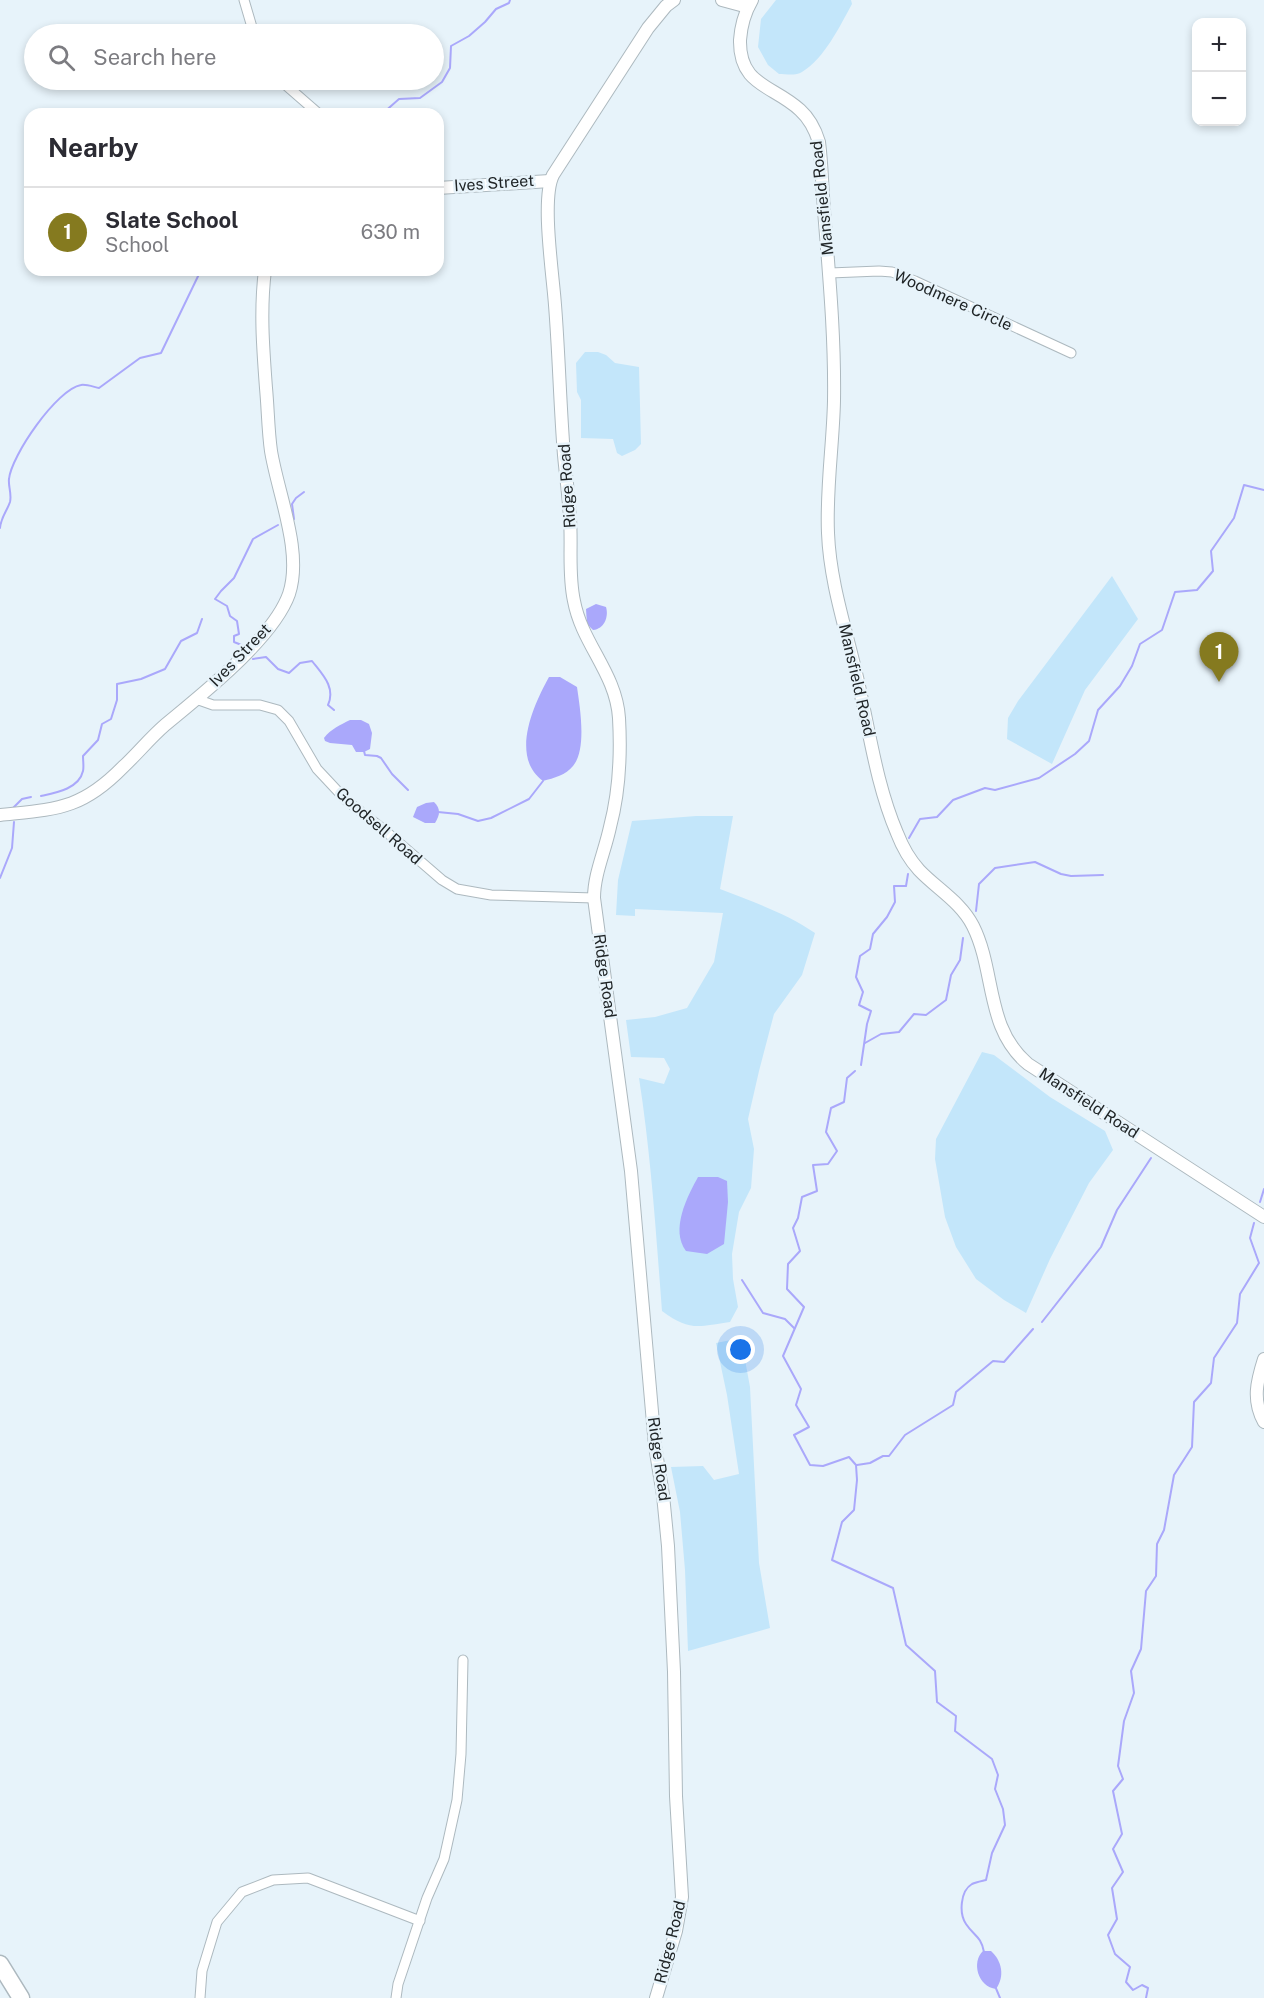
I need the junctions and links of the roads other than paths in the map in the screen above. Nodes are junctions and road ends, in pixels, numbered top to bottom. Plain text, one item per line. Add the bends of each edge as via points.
1 (244, 0) edge
2 (674, 0) edge
3 (722, 0) edge
4 (750, 4) edge
5 (251, 24) edge
6 (292, 90) edge
7 (313, 108) edge
8 (550, 181) junction
9 (444, 188) edge
10 (830, 273) junction
11 (265, 276) edge
12 (1071, 353) dead end
13 (196, 699) junction
14 (0, 815) edge
15 (594, 898) junction
16 (1264, 1217) edge
17 (1264, 1359) edge
18 (1264, 1422) edge
19 (464, 1660) dead end
20 (420, 1921) junction
21 (0, 1964) edge
22 (21, 1998) edge
23 (200, 1998) edge
24 (396, 1998) edge
25 (656, 1998) edge

1 - 5 street
2 - 8 street, Ridge Road via 648,28
3 - 4 street
4 - 10 street, Mansfield Road via 740,33 743,65 760,85 799,108 816,135
6 - 7 street
8 - 9 street, Ives Street
8 - 15 street, Ridge Road via 549,231 573,598 582,629 612,685 619,721 614,807
10 - 12 street, Woodmere Circle via 892,272
10 - 16 street, Mansfield Road via 834,368 828,510 831,567 881,785 902,845 919,870 970,921 980,944 998,1019 1018,1056
11 - 13 street, Ives Street via 262,335 270,444 290,539 292,578 286,600 267,630
13 - 14 street, Ives Street via 115,776 86,798 53,809
13 - 15 street, Goodsell Road via 213,705 260,705 278,710 289,721 317,769 340,794 457,889 491,895
15 - 25 street, Ridge Road via 631,1171 668,1546 682,1898
17 - 18 street via 1256,1400
19 - 20 street via 457,1800 444,1859
20 - 23 street via 308,1878 273,1880 242,1892 217,1922 202,1971
20 - 24 street
21 - 22 highway

